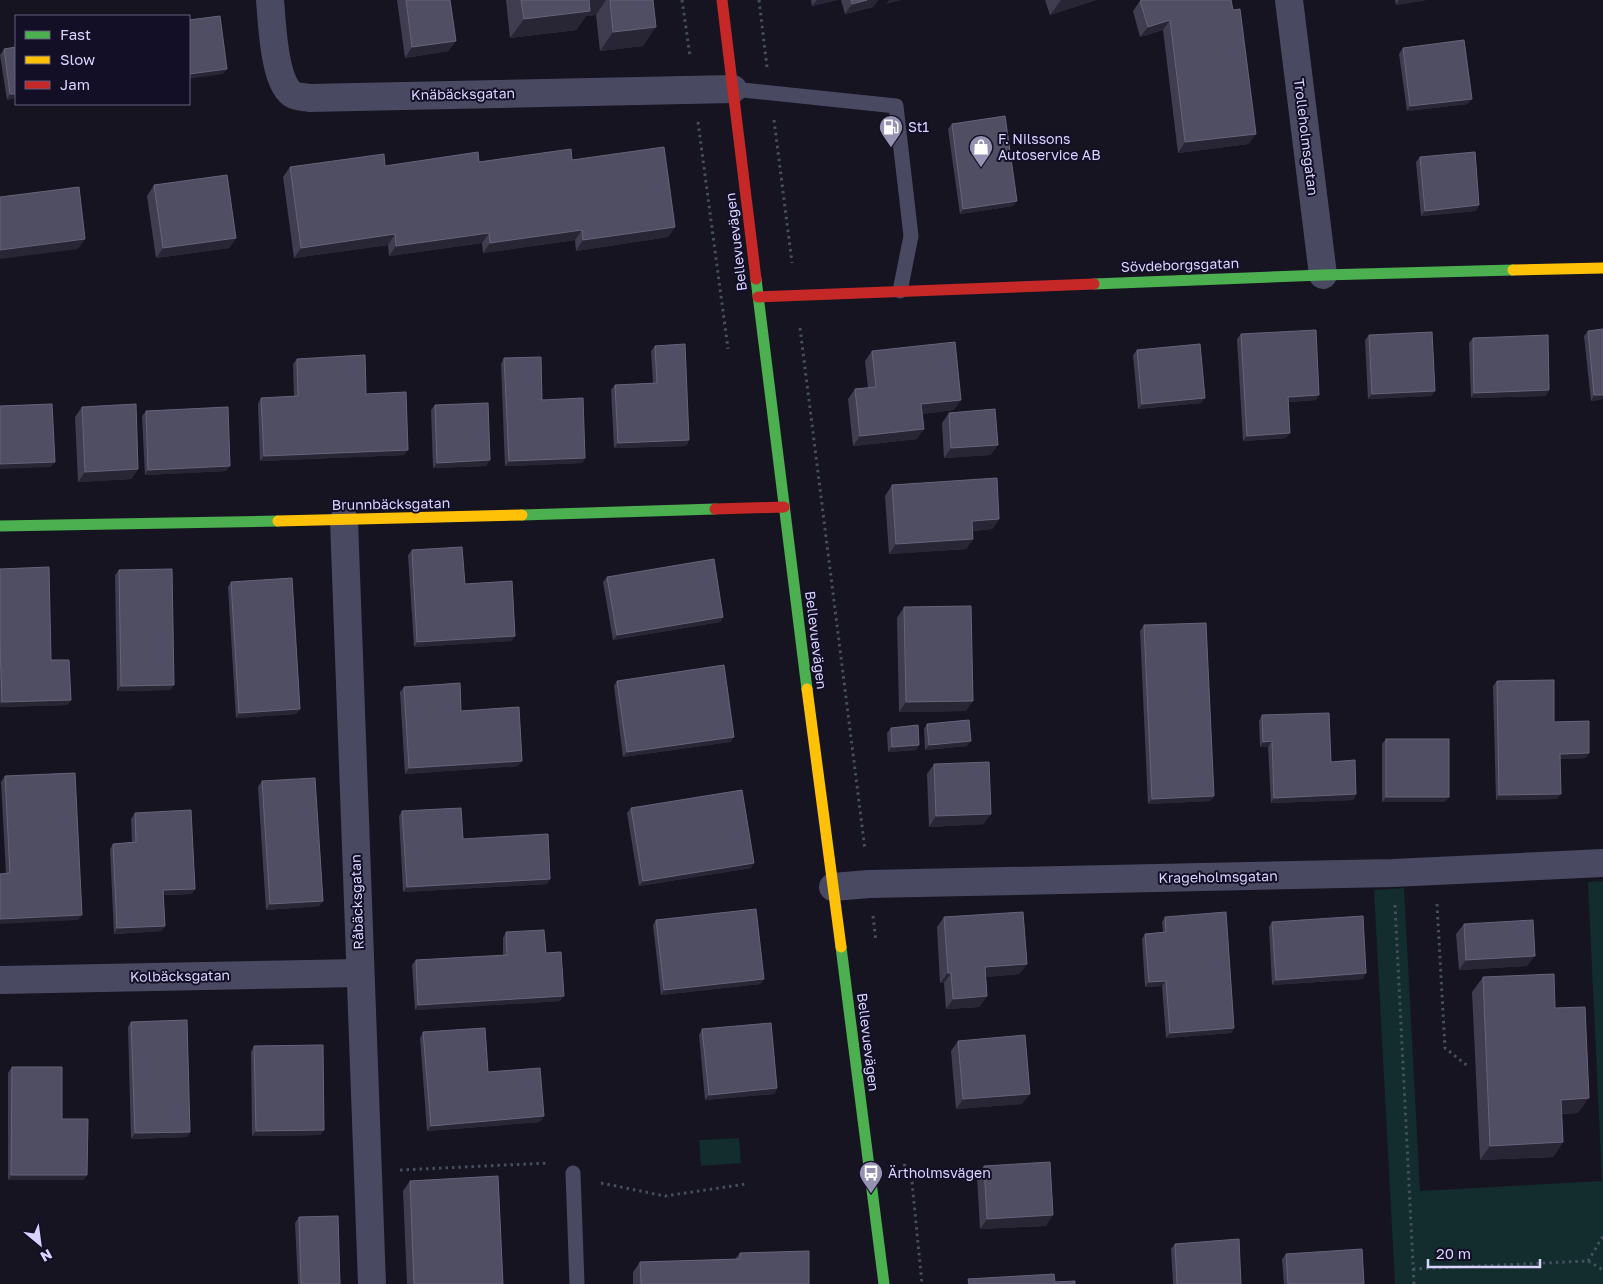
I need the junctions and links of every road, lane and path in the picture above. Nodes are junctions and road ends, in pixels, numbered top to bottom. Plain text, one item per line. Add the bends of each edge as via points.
1 (270, 0) edge
2 (722, 0) edge
3 (759, 0) edge
4 (1289, 0) edge
5 (733, 89) junction
6 (770, 92) junction
7 (1603, 268) edge
8 (1323, 275) junction
9 (900, 291) junction
10 (796, 296) junction
11 (758, 297) junction
12 (784, 508) junction
13 (344, 520) junction
14 (0, 526) edge
15 (1603, 863) edge
16 (1436, 871) junction
17 (1394, 873) junction
18 (869, 884) junction
19 (833, 887) junction
20 (876, 943) dead end
21 (360, 972) junction
22 (0, 980) edge
23 (1469, 1067) dead end
24 (902, 1160) dead end
25 (573, 1173) dead end
26 (1603, 1236) edge
27 (1588, 1261) junction
28 (1414, 1269) junction
29 (1603, 1270) edge
30 (372, 1284) edge
31 (577, 1284) edge
32 (884, 1284) edge
33 (922, 1284) edge
34 (1414, 1284) edge

1 - 5 street, Knäbäcksgatan via 278,72 283,85 293,95 309,98
2 - 5 street, Bellevuevägen
3 - 6 path
4 - 8 street, Trolleholmsgatan
5 - 6 lane
5 - 11 street, Bellevuevägen
6 - 9 lane via 896,106 911,236
6 - 10 path
7 - 8 street, Sövdeborgsgatan
8 - 9 street, Sövdeborgsgatan
9 - 10 street, Sövdeborgsgatan
10 - 11 street, Sövdeborgsgatan
10 - 18 path
11 - 12 street, Bellevuevägen
12 - 13 street, Brunnbäcksgatan
12 - 19 street, Bellevuevägen
13 - 14 street, Brunnbäcksgatan
13 - 21 street, Råbäcksgatan
15 - 16 street, Krageholmsgatan
16 - 17 street, Krageholmsgatan
16 - 23 path via 1445,1048
17 - 18 street, Krageholmsgatan
17 - 28 path
18 - 19 street, Krageholmsgatan
18 - 20 path
19 - 32 street, Bellevuevägen
21 - 22 street, Kolbäcksgatan
21 - 30 street, Råbäcksgatan
24 - 33 path via 912,1182
25 - 31 lane
26 - 27 path
27 - 28 path
27 - 29 path
28 - 34 path

